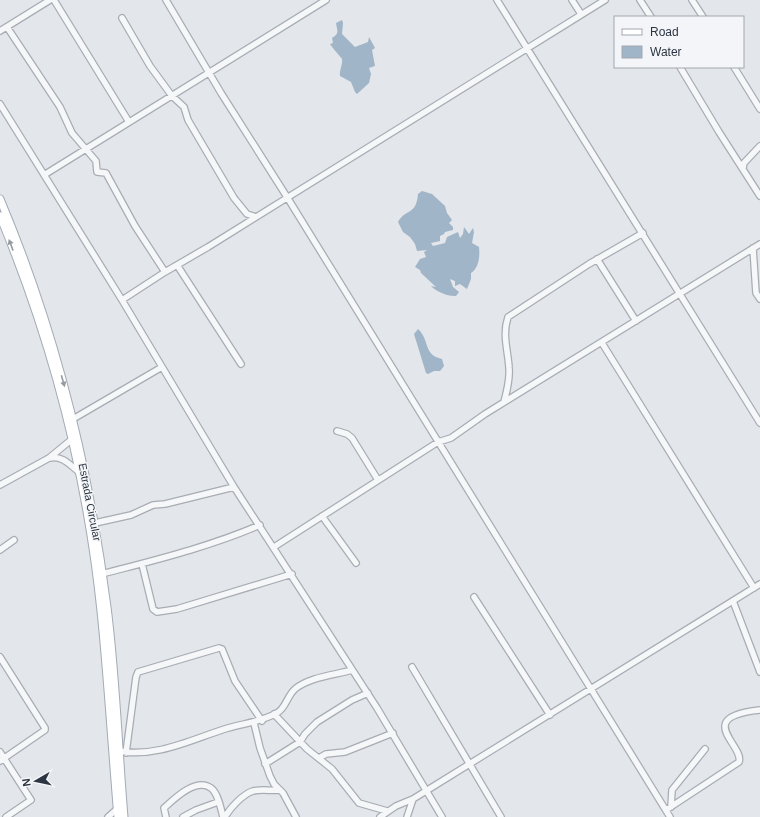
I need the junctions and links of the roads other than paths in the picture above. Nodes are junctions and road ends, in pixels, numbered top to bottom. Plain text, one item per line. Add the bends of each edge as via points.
1 (50, 0) edge
2 (166, 0) edge
3 (326, 0) edge
4 (497, 0) edge
5 (572, 0) edge
6 (605, 0) edge
7 (640, 0) edge
8 (692, 0) edge
9 (581, 14) junction
10 (650, 16) edge
11 (701, 16) edge
12 (122, 18) dead end
13 (7, 26) junction
14 (0, 31) edge
15 (528, 48) junction
16 (681, 68) edge
17 (735, 68) edge
18 (209, 73) junction
19 (172, 96) junction
20 (0, 104) edge
21 (760, 110) edge
22 (129, 122) junction
23 (760, 146) edge
24 (86, 149) junction
25 (743, 168) junction
26 (44, 175) junction
27 (286, 194) junction
28 (760, 196) edge
29 (0, 199) edge
30 (0, 216) edge
31 (256, 217) junction
32 (643, 232) junction
33 (760, 244) edge
34 (753, 248) junction
35 (597, 259) junction
36 (177, 265) junction
37 (165, 272) junction
38 (680, 294) junction
39 (760, 299) edge
40 (122, 300) junction
41 (636, 320) junction
42 (602, 343) junction
43 (241, 364) dead end
44 (162, 367) junction
45 (504, 402) junction
46 (73, 419) junction
47 (760, 423) edge
48 (337, 431) dead end
49 (71, 440) junction
50 (438, 442) junction
51 (49, 458) junction
52 (79, 472) junction
53 (378, 480) junction
54 (0, 485) edge
55 (234, 487) junction
56 (322, 516) junction
57 (95, 523) junction
58 (260, 525) junction
59 (14, 540) dead end
60 (274, 547) junction
61 (0, 550) edge
62 (356, 563) dead end
63 (142, 564) junction
64 (102, 574) junction
65 (292, 574) junction
66 (760, 584) edge
67 (754, 588) junction
68 (474, 597) dead end
69 (733, 601) junction
70 (0, 658) edge
71 (412, 668) dead end
72 (352, 670) junction
73 (760, 672) edge
74 (592, 689) junction
75 (368, 693) junction
76 (760, 710) edge
77 (274, 714) junction
78 (550, 715) junction
79 (262, 721) junction
80 (254, 723) junction
81 (393, 733) junction
82 (300, 742) junction
83 (705, 749) dead end
84 (0, 752) edge
85 (122, 752) junction
86 (319, 758) junction
87 (2, 760) edge
88 (265, 764) junction
89 (470, 764) junction
90 (280, 790) junction
91 (427, 791) junction
92 (413, 799) junction
93 (218, 802) junction
94 (668, 808) junction
95 (117, 809) junction
96 (387, 811) junction
97 (6, 817) edge
98 (108, 817) edge
99 (118, 817) edge
100 (124, 817) edge
101 (166, 817) edge
102 (183, 817) edge
103 (224, 817) edge
104 (296, 817) edge
105 (380, 817) edge
106 (407, 817) edge
107 (442, 817) edge
108 (501, 817) edge
109 (670, 817) edge

1 - 13 street
1 - 22 street
2 - 18 street
3 - 18 street
4 - 15 street
5 - 9 street
6 - 9 street
7 - 10 street
8 - 11 street
9 - 15 street
12 - 19 street via 150,66
13 - 14 street
13 - 24 street via 60,107 72,133
15 - 27 street
15 - 32 street
16 - 25 street
17 - 21 street
18 - 19 street
18 - 27 street
19 - 22 street
19 - 31 street via 184,107 188,120 234,198 247,214
20 - 26 street
22 - 24 street
23 - 25 street via 744,163
24 - 26 street
24 - 37 street via 96,161 97,172 106,173 135,226
25 - 28 street
26 - 40 street
27 - 31 street via 280,202
27 - 50 street
29 -> 46 main road, Estrada Circular via 50,336
49 -> 30 main road, Estrada Circular via 44,337
31 - 36 street
32 - 35 street
32 - 38 street
33 - 34 street
34 - 38 street
34 - 39 street via 756,293
35 - 41 street
35 - 45 street via 508,317 504,331 509,382
36 - 37 street
36 - 43 street
37 - 40 street
38 - 41 street
38 - 47 street
40 - 44 street
41 - 42 street
42 - 45 street
42 - 67 street
44 - 46 street
44 - 55 street
45 - 50 street via 451,438
46 - 57 main road, Estrada Circular
48 - 53 street via 352,438
49 - 51 street
49 - 52 main road, Estrada Circular
50 - 53 street
50 - 74 street
51 - 52 street via 58,457
51 - 54 street
52 - 95 main road, Estrada Circular via 101,610
53 - 56 street
55 - 57 street via 154,505 131,515
55 - 58 street
56 - 60 street
56 - 62 street
57 - 64 main road, Estrada Circular
58 - 60 street
58 - 63 street via 233,537
59 - 61 street
60 - 65 street
63 - 64 street
63 - 65 street via 153,609 157,612 180,608
64 - 85 main road, Estrada Circular
65 - 72 street
66 - 67 street
67 - 69 street
68 - 78 street
69 - 73 street
69 - 74 street
70 - 87 street via 45,728
71 - 89 street
72 - 75 street
72 - 77 street via 300,686 290,695 284,708
74 - 78 street
74 - 94 street
75 - 81 street
75 - 82 street via 317,722
76 - 94 street via 739,714 725,726 726,734 738,753 739,762
77 - 79 street
77 - 82 street
78 - 89 street
79 - 80 street
79 - 85 street via 235,681 222,649 219,648 138,672
80 - 85 street via 229,728 157,751 140,754
80 - 88 street
81 - 86 street via 345,752 326,754
81 - 91 street
82 - 86 street
82 - 88 street
83 - 94 street via 672,790
84 - 87 street
85 - 100 main road, Estrada Circular
86 - 96 street via 332,769 360,803
87 - 97 street via 31,800
88 - 90 street via 274,784
89 - 91 street
89 - 108 street
90 - 103 street via 249,793
90 - 104 street
91 - 92 street
91 - 107 street
92 - 96 street
92 - 106 street
93 - 101 street via 211,788 197,785 164,808
93 - 102 street
93 - 103 street
94 - 109 street
95 - 98 street
95 - 99 main road, Estrada Circular
96 - 105 street

